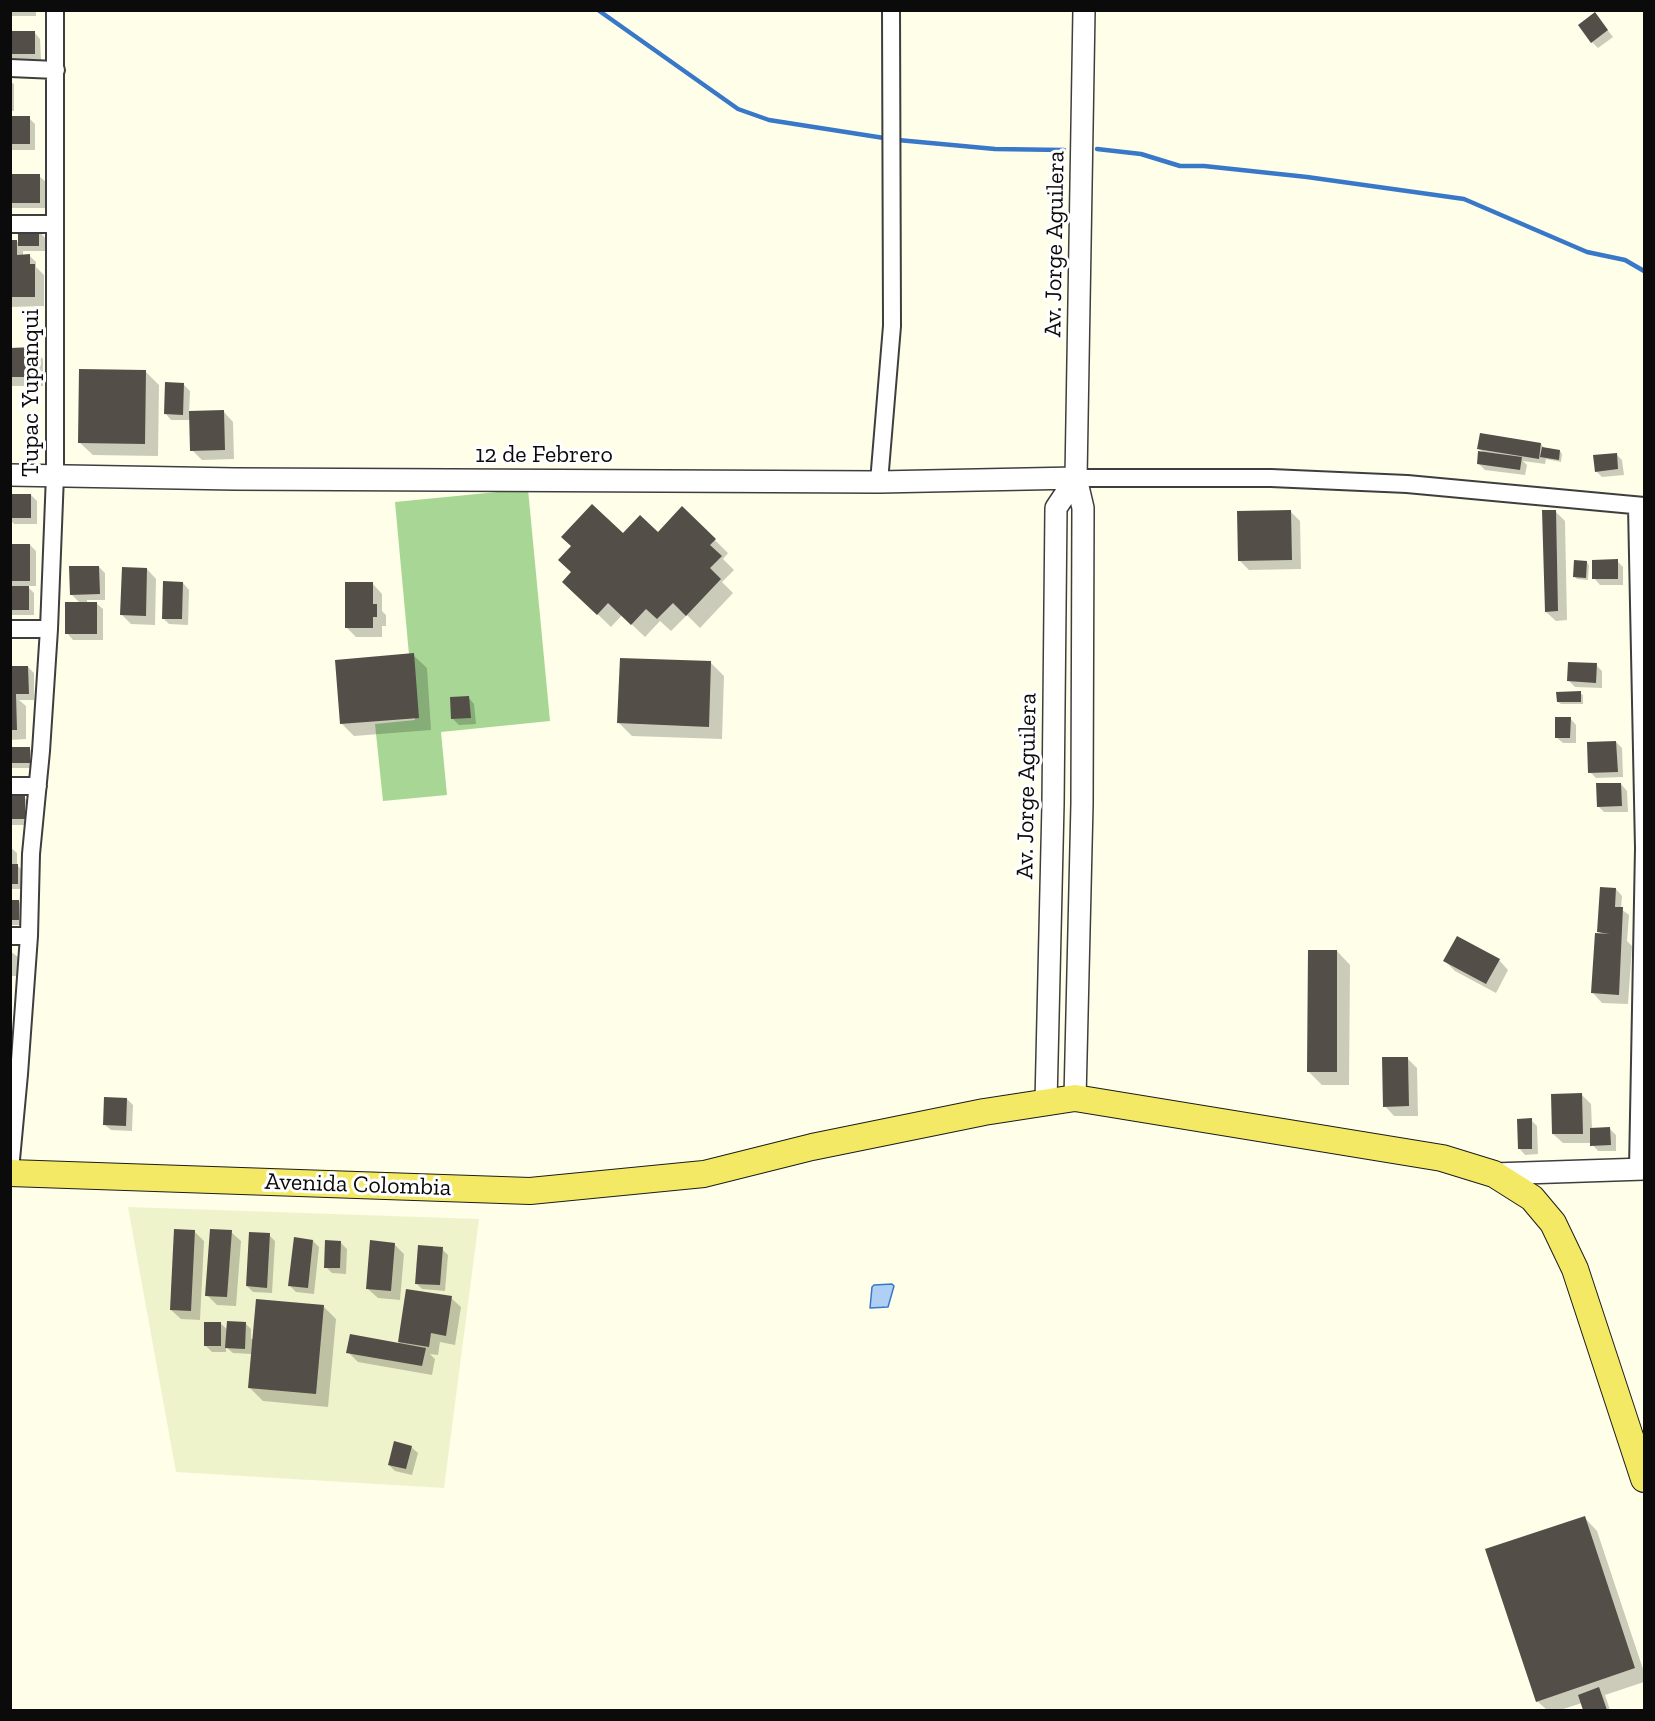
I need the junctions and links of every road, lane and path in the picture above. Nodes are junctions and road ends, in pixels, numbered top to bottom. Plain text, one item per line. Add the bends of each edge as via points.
1 (55, 10) edge
2 (891, 10) edge
3 (1084, 10) edge
4 (10, 68) edge
5 (56, 70) junction
6 (10, 224) edge
7 (56, 224) junction
8 (10, 475) edge
9 (55, 475) junction
10 (1077, 478) junction
11 (879, 482) junction
12 (1641, 506) edge
13 (10, 629) edge
14 (49, 629) junction
15 (10, 786) edge
16 (38, 786) junction
17 (1644, 848) edge
18 (10, 936) edge
19 (28, 936) junction
20 (1075, 1098) junction
21 (1046, 1102) junction
22 (1641, 1169) edge
23 (10, 1172) edge
24 (1494, 1174) junction
25 (1644, 1479) edge

1 - 5 street, Tupac Yupanqui
2 - 11 street via 892,326
3 - 10 street, Av. Jorge Aguilera
4 - 5 street
5 - 7 street, Tupac Yupanqui
6 - 7 street
7 - 9 street, Tupac Yupanqui
8 - 9 street, 12 de Febrero
9 - 11 street, 12 de Febrero
9 - 14 street, Tupac Yupanqui
10 - 11 street, 12 de Febrero
10 - 12 street via 1271,478 1407,484
10 - 20 street, Av. Jorge Aguilera via 1083,520
10 - 21 street, Av. Jorge Aguilera via 1056,508
12 - 17 street
13 - 14 street
14 - 16 street, Tupac Yupanqui
15 - 16 street
16 - 19 street, Tupac Yupanqui
17 - 22 street
18 - 19 street
19 - 23 street, Tupac Yupanqui
20 - 21 main road, Avenida Colombia
20 - 24 main road, Avenida Colombia via 1442,1158
21 - 23 main road, Avenida Colombia via 812,1147 704,1174 530,1191
22 - 24 street
24 - 25 main road, Avenida Colombia via 1532,1198 1553,1223 1575,1269

